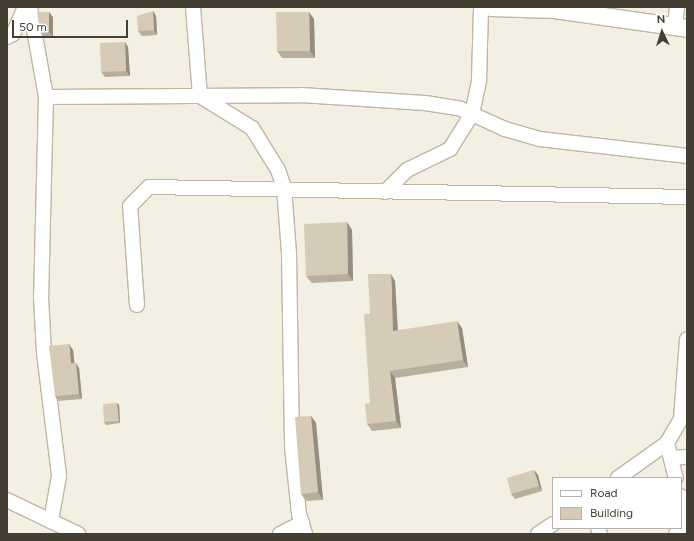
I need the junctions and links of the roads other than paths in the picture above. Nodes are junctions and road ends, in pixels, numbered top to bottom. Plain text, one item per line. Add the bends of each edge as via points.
1 (25, 7) edge
2 (30, 7) edge
3 (193, 7) edge
4 (481, 7) edge
5 (491, 7) edge
6 (677, 7) edge
7 (681, 27) edge
8 (7, 37) edge
9 (200, 96) junction
10 (46, 97) junction
11 (472, 114) junction
12 (687, 156) edge
13 (284, 188) junction
14 (384, 192) junction
15 (687, 197) edge
16 (137, 305) dead end
17 (687, 339) edge
18 (687, 355) edge
19 (667, 443) junction
20 (687, 457) edge
21 (671, 458) junction
22 (619, 477) edge
23 (676, 477) edge
24 (7, 500) edge
25 (682, 506) edge
26 (51, 521) junction
27 (552, 525) edge
28 (304, 528) edge
29 (682, 528) edge
30 (78, 534) edge
31 (280, 534) edge
32 (538, 534) edge

1 - 8 street via 13,34
2 - 10 street
3 - 9 street
4 - 11 street via 479,80
5 - 7 street via 554,9
6 - 7 street
9 - 10 street
9 - 11 street via 301,95 409,102 461,109
9 - 13 street via 252,128 278,170
10 - 26 street via 41,298 46,374 59,476
11 - 12 street via 505,129 540,139
11 - 14 street via 450,149 407,170
13 - 14 street
13 - 16 street via 149,187 137,195 130,206
13 - 28 street via 289,254 292,447
14 - 15 street
17 - 18 street
18 - 19 street via 685,403 681,419
19 - 21 street
19 - 22 street
20 - 21 street
21 - 23 street
24 - 26 street
25 - 29 street
26 - 30 street
27 - 32 street
28 - 31 street

